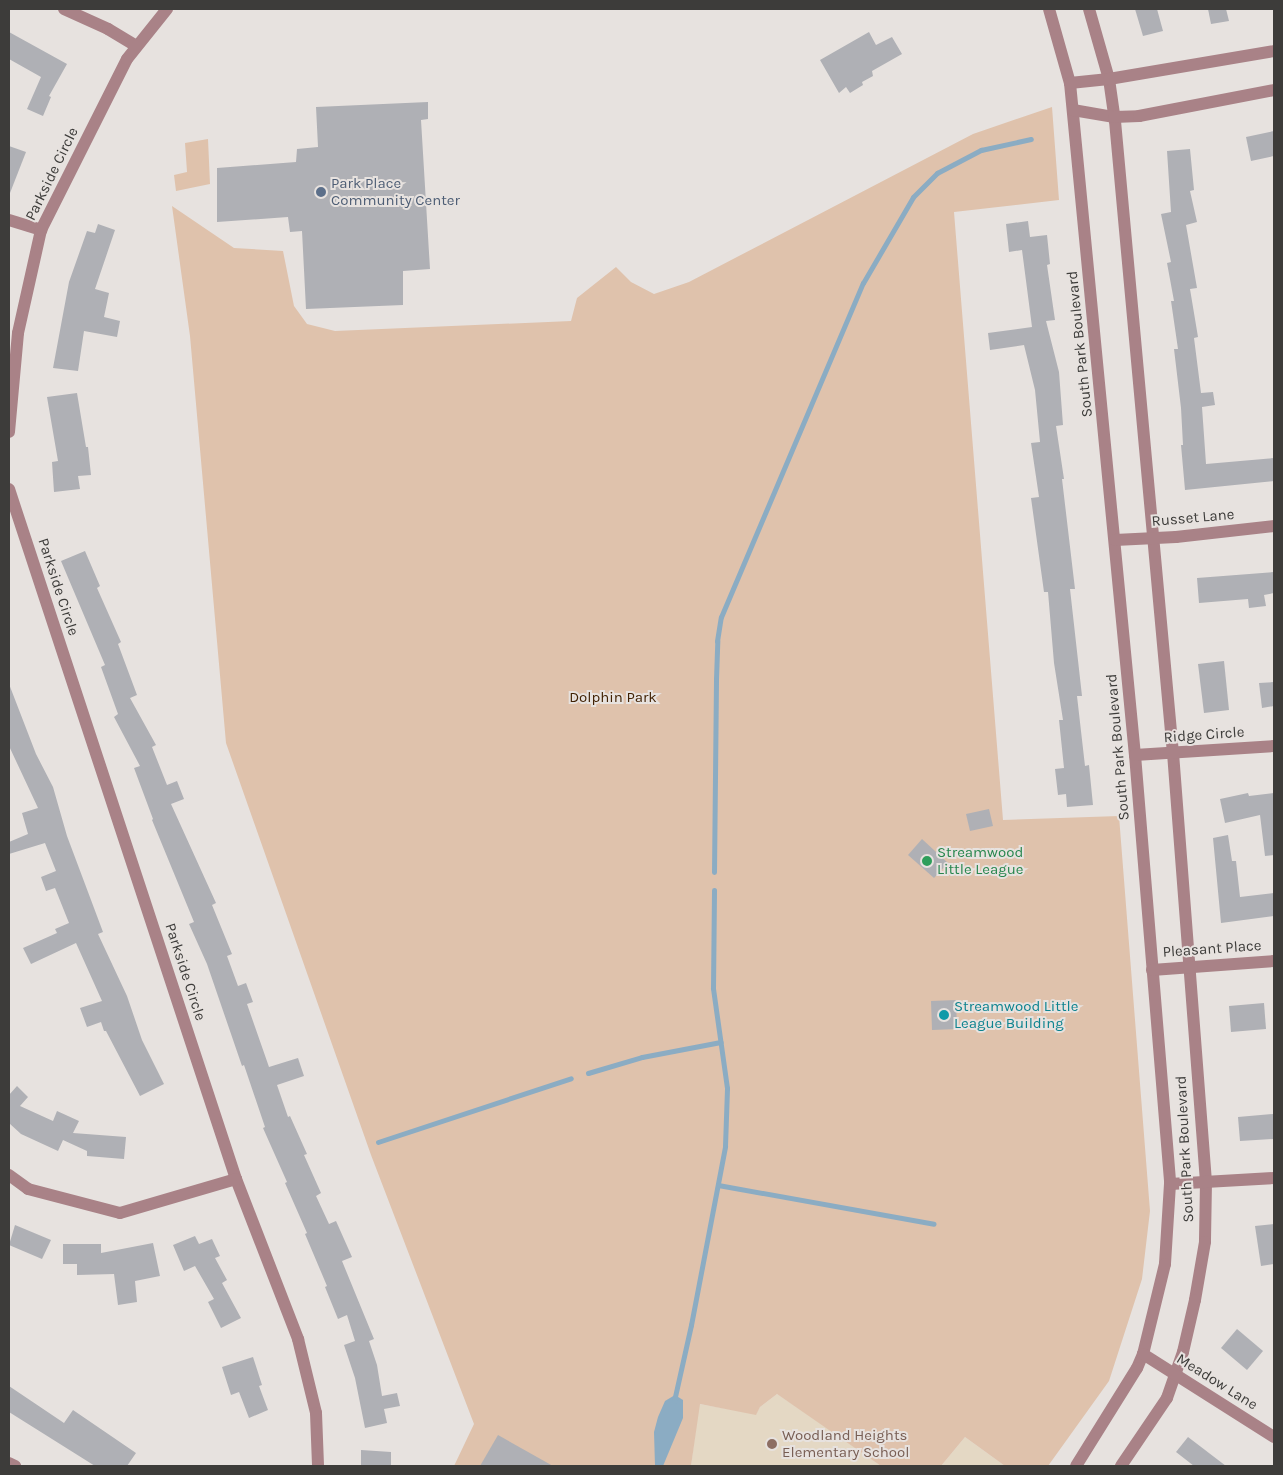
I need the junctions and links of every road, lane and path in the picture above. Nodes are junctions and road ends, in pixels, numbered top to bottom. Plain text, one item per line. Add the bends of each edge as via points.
1 (64, 9) edge
2 (167, 9) edge
3 (1049, 9) edge
4 (1089, 9) edge
5 (136, 46) junction
6 (1274, 51) edge
7 (1109, 79) junction
8 (1070, 83) junction
9 (1274, 90) edge
10 (1073, 110) junction
11 (1114, 117) junction
12 (9, 220) edge
13 (41, 230) junction
14 (9, 432) edge
15 (9, 489) edge
16 (1274, 526) edge
17 (1154, 538) junction
18 (1116, 540) junction
19 (1274, 746) edge
20 (1173, 753) junction
21 (1135, 755) junction
22 (1274, 961) edge
23 (1190, 967) junction
24 (1152, 970) junction
25 (9, 1175) edge
26 (1274, 1178) edge
27 (236, 1179) junction
28 (1206, 1182) junction
29 (1170, 1184) junction
30 (1143, 1354) junction
31 (1175, 1374) junction
32 (1274, 1437) edge
33 (9, 1463) edge
34 (15, 1466) edge
35 (318, 1466) edge
36 (1076, 1466) edge
37 (1121, 1466) edge

1 - 5 street
2 - 5 street, Parkside Circle
3 - 8 street, South Park Boulevard
4 - 7 street, South Park Boulevard
5 - 13 street, Parkside Circle
6 - 7 street
7 - 8 street
7 - 11 street, South Park Boulevard
8 - 10 street, South Park Boulevard
9 - 11 street via 1139,116
10 - 11 street
10 - 18 street, South Park Boulevard
11 - 17 street, South Park Boulevard
12 - 13 street
13 - 14 street, Parkside Circle via 18,333
15 - 27 street, Parkside Circle
16 - 17 street, Russet Lane
17 - 18 street, Russet Lane
17 - 20 street, South Park Boulevard
18 - 21 street, South Park Boulevard
19 - 20 street, Ridge Circle
20 - 21 street, Ridge Circle
20 - 23 street, South Park Boulevard
21 - 24 street, South Park Boulevard
22 - 23 street, Pleasant Place
23 - 24 street, Pleasant Place
23 - 28 street, South Park Boulevard
24 - 29 street, South Park Boulevard
25 - 27 street via 28,1189 120,1213
26 - 28 street
27 - 35 street, Parkside Circle via 298,1339 309,1376 318,1432
28 - 29 street
28 - 31 street, South Park Boulevard via 1201,1268 1190,1325
29 - 30 street, South Park Boulevard via 1165,1264
30 - 31 street, Meadow Lane
30 - 36 street, South Park Boulevard
31 - 32 street, Meadow Lane
31 - 37 street, South Park Boulevard via 1167,1398
33 - 34 street

